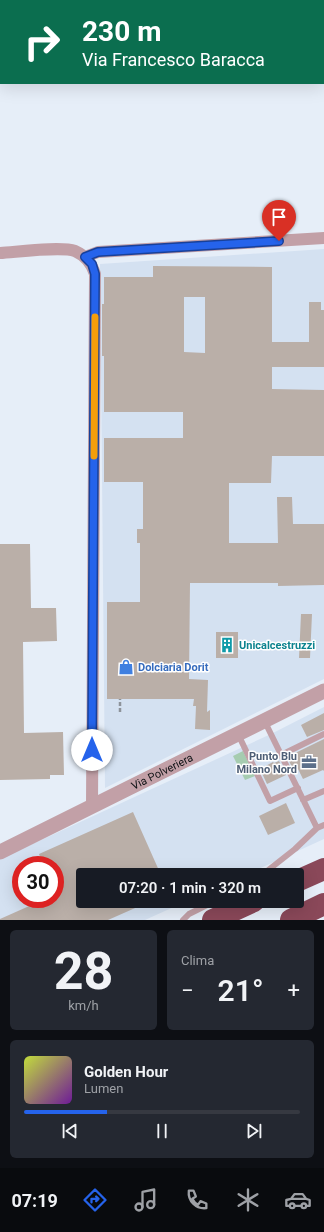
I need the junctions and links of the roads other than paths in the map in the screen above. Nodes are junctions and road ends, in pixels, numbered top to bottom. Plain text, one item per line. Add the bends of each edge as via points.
1 (324, 238) edge
2 (0, 253) edge
3 (85, 257) junction
4 (324, 691) edge
5 (264, 721) junction
6 (238, 734) junction
7 (324, 734) edge
8 (281, 755) junction
9 (298, 788) junction
10 (324, 791) edge
11 (303, 800) junction
12 (92, 806) junction
13 (324, 825) edge
14 (317, 828) junction
15 (0, 852) edge
16 (271, 868) edge
17 (324, 869) edge
18 (304, 878) edge
19 (324, 904) edge
20 (202, 908) edge
21 (239, 908) edge
22 (183, 920) edge
23 (213, 920) edge
24 (291, 920) edge

1 - 3 street via 98,252
2 - 3 street via 58,249 75,251
3 - 12 street via 92,264 95,274
4 - 5 street, Via Polveriera
5 - 6 street, Via Polveriera
5 - 8 lane
6 - 9 lane via 270,801
6 - 12 street, Via Polveriera
7 - 8 lane
8 - 9 lane
9 - 11 lane
10 - 11 lane
11 - 14 lane
12 - 15 street, Via Polveriera
13 - 14 lane
14 - 16 lane
17 - 18 highway
19 - 24 highway
20 - 22 lane
21 - 23 highway

